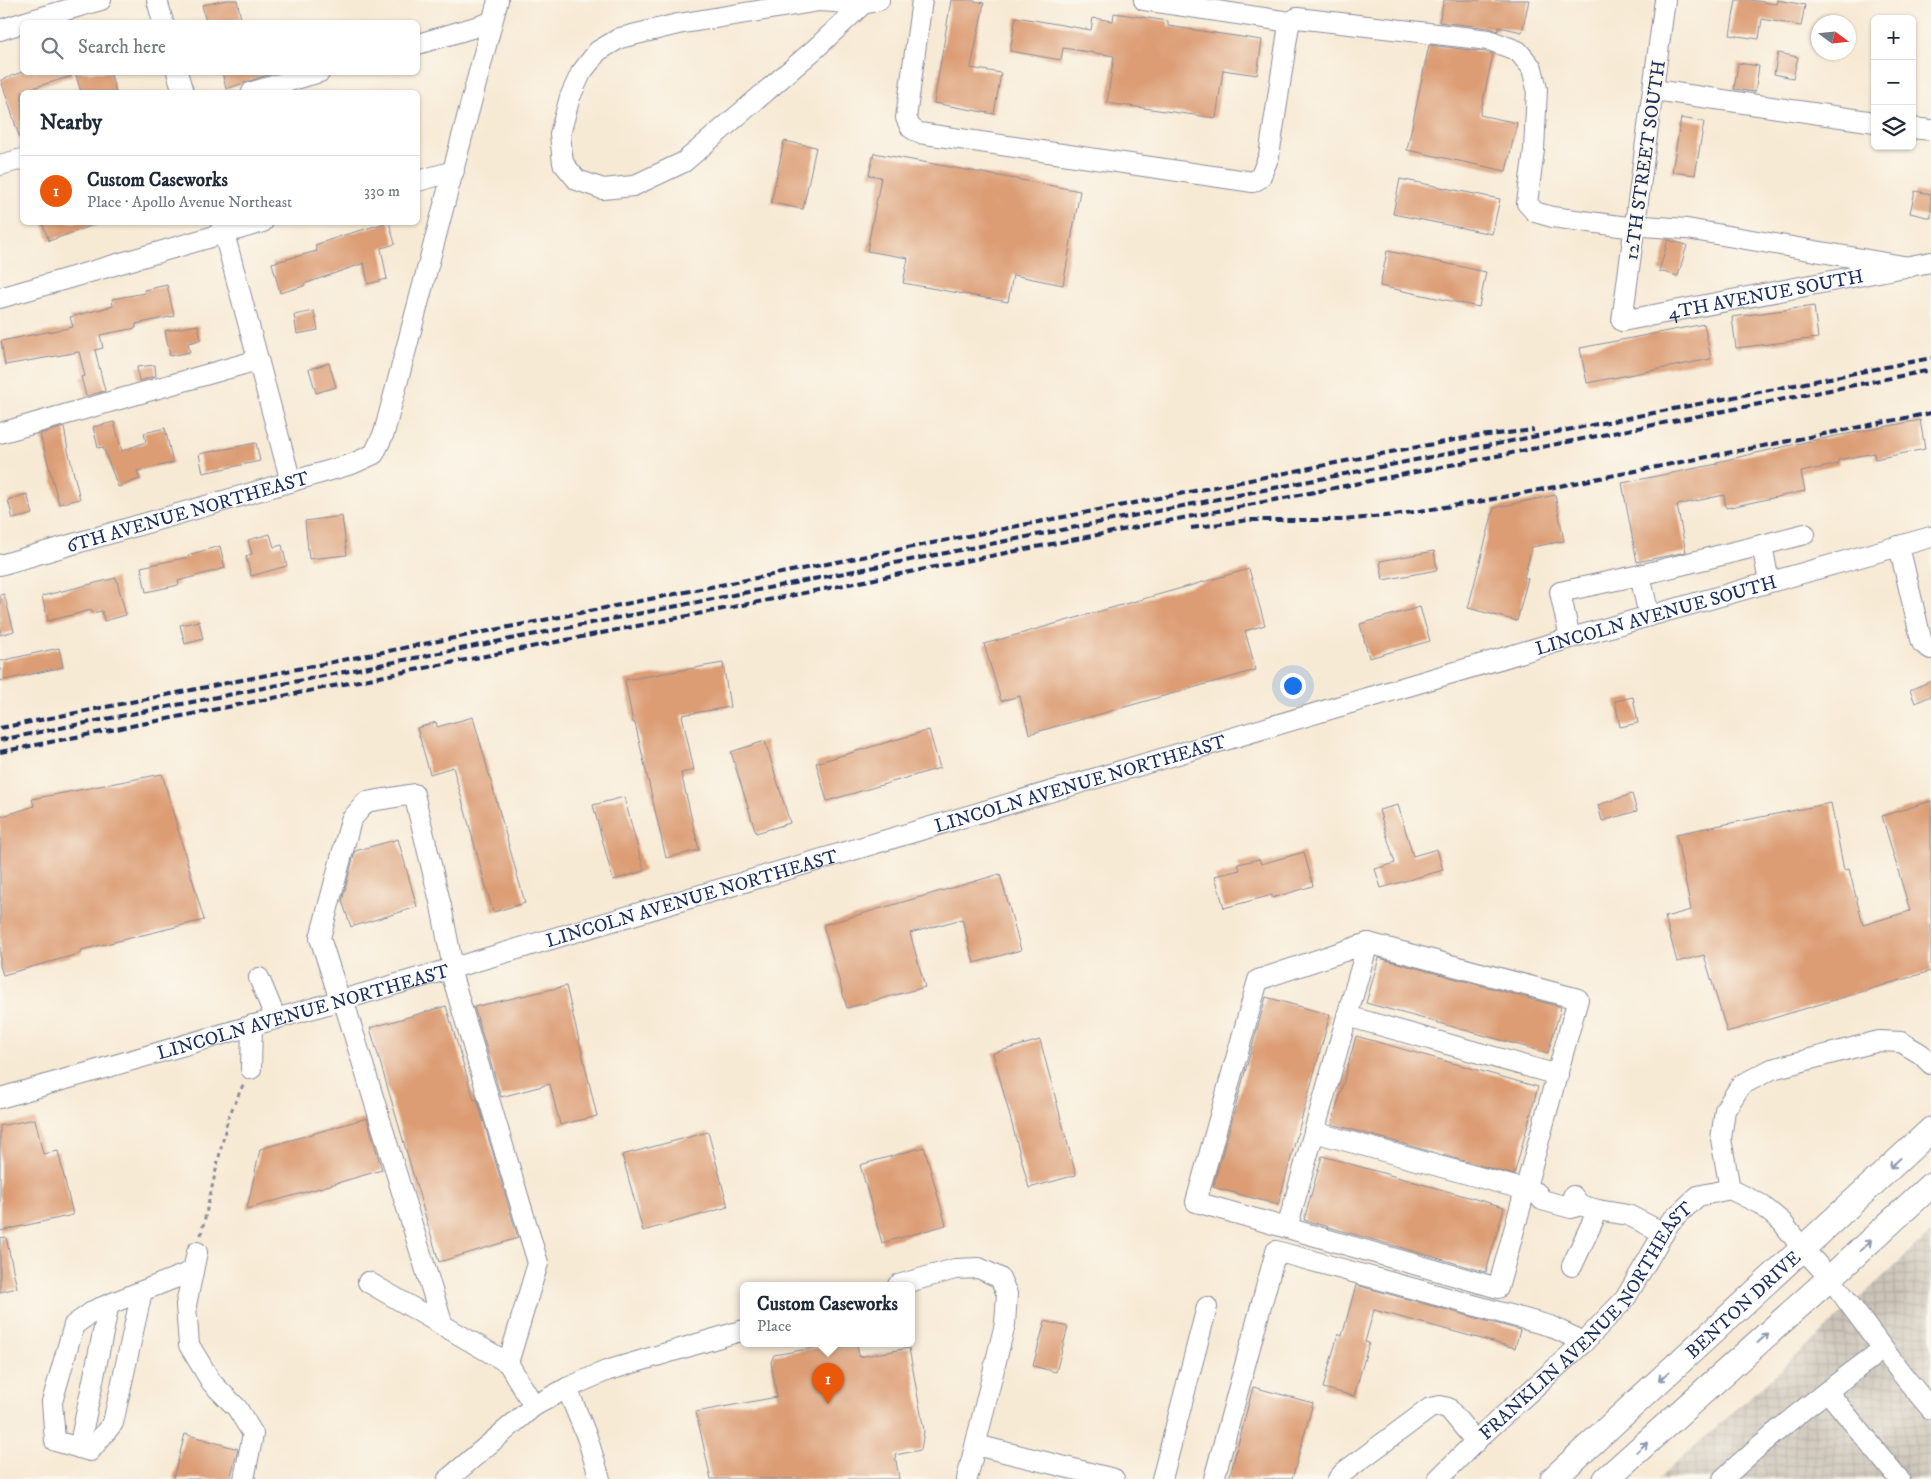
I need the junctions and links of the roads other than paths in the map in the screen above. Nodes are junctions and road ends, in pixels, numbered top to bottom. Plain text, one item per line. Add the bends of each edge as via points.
1 (101, 0) edge
2 (156, 0) edge
3 (498, 0) edge
4 (922, 0) edge
5 (1144, 0) edge
6 (1666, 0) edge
7 (871, 2) edge
8 (731, 8) edge
9 (34, 20) edge
10 (162, 20) edge
11 (492, 22) junction
12 (1290, 22) junction
13 (20, 24) edge
14 (0, 30) edge
15 (420, 43) edge
16 (178, 75) edge
17 (310, 75) edge
18 (182, 90) edge
19 (259, 90) edge
20 (1654, 90) junction
21 (1871, 121) edge
22 (1916, 128) edge
23 (1931, 130) edge
24 (20, 160) edge
25 (0, 165) edge
26 (454, 171) junction
27 (420, 180) edge
28 (242, 225) edge
29 (222, 228) edge
30 (1635, 228) junction
31 (1931, 262) edge
32 (1909, 266) junction
33 (0, 298) edge
34 (1622, 321) joint
35 (258, 360) junction
36 (0, 433) edge
37 (292, 482) junction
38 (1805, 534) dead end
39 (1931, 537) edge
40 (1762, 545) junction
41 (1899, 546) junction
42 (0, 565) edge
43 (1640, 575) junction
44 (1769, 582) junction
45 (1649, 616) junction
46 (1570, 638) junction
47 (1931, 649) edge
48 (1381, 694) joint
49 (1368, 943) junction
50 (452, 968) junction
51 (259, 978) dead end
52 (342, 999) junction
53 (1347, 1016) junction
54 (276, 1019) junction
55 (252, 1025) junction
56 (1931, 1064) edge
57 (251, 1069) road end
58 (1558, 1075) junction
59 (0, 1098) edge
60 (1931, 1130) edge
61 (1314, 1132) junction
62 (1931, 1185) edge
63 (1730, 1189) junction
64 (1531, 1192) junction
65 (1589, 1207) junction
66 (1287, 1228) junction
67 (1664, 1233) junction
68 (1802, 1248) junction
69 (1572, 1266) dead end
70 (1830, 1278) junction
71 (368, 1282) dead end
72 (908, 1282) edge
73 (142, 1291) junction
74 (109, 1304) junction
75 (1207, 1307) dead end
76 (443, 1326) junction
77 (740, 1331) edge
78 (1584, 1342) junction
79 (1883, 1349) junction
80 (508, 1363) junction
81 (567, 1388) junction
82 (1827, 1391) junction
83 (534, 1406) junction
84 (1931, 1409) edge
85 (1476, 1442) junction
86 (976, 1445) junction
87 (79, 1448) junction
88 (244, 1479) edge
89 (448, 1479) edge
90 (600, 1479) edge
91 (967, 1479) edge
92 (1114, 1479) edge
93 (1162, 1479) edge
94 (1214, 1479) edge
95 (1338, 1479) edge
96 (1438, 1479) edge
97 (1553, 1479) edge
98 (1606, 1479) edge
99 (1723, 1479) edge
100 (1899, 1479) edge

1 - 9 street
2 - 10 street
3 - 11 street
4 - 12 street via 906,118 919,134 1253,182 1260,178 1269,156
5 - 12 street
6 - 20 street, 12TH STREET SOUTH
7 - 8 street via 819,1
7 - 8 street via 684,162 633,186 603,189 577,180 563,163 560,134 570,97 581,73 598,52 620,38
11 - 15 street
11 - 26 street
12 - 30 street, 4TH AVENUE SOUTH via 1297,18 1489,40 1518,51 1532,68 1537,89 1527,203 1536,212 1552,217
13 - 14 street
16 - 18 street
17 - 19 street
20 - 21 street
20 - 30 street, 12TH STREET SOUTH
22 - 23 street
24 - 25 street
26 - 27 street
26 - 37 street, 6TH AVENUE NORTHEAST via 384,433 374,454
28 - 29 street
29 - 33 street
29 - 35 street
30 - 32 street, 4TH AVENUE SOUTH via 1687,228
30 - 34 street, 12TH STREET SOUTH
31 - 32 street, 4TH AVENUE SOUTH
32 - 34 street, 4TH AVENUE SOUTH
35 - 36 street
35 - 37 street
37 - 42 street, 6TH AVENUE NORTHEAST
38 - 40 street
39 - 41 street, LINCOLN AVENUE SOUTH
40 - 43 street
40 - 44 street
41 - 44 street, LINCOLN AVENUE SOUTH
41 - 47 street via 1922,643
43 - 45 street
43 - 46 street via 1560,592
44 - 45 street, LINCOLN AVENUE SOUTH
45 - 46 street, LINCOLN AVENUE SOUTH
46 - 48 street, LINCOLN AVENUE SOUTH
48 - 50 street, LINCOLN AVENUE NORTHEAST
49 - 53 street
49 - 58 street via 1578,999
49 - 66 street via 1258,980 1196,1202
50 - 52 street, LINCOLN AVENUE NORTHEAST
50 - 52 street via 414,794 366,802 351,820 320,938
50 - 80 street via 538,1263
51 - 54 street
52 - 54 street, LINCOLN AVENUE NORTHEAST
52 - 76 street
53 - 58 street
53 - 61 street
54 - 55 street, LINCOLN AVENUE NORTHEAST
55 - 57 street
55 - 59 street, LINCOLN AVENUE NORTHEAST
56 - 63 street via 1901,1042 1879,1041 1772,1070 1741,1085 1725,1110 1722,1139
58 - 64 street
60 -> 68 main road, BENTON DRIVE
61 - 64 street
61 - 66 street
70 -> 62 main road, BENTON DRIVE
63 - 67 street, FRANKLIN AVENUE NORTHEAST via 1698,1196 1670,1222
63 - 68 street via 1760,1204 1782,1222
64 - 65 street via 1545,1188 1574,1196
64 - 66 street via 1498,1288
65 - 67 street via 1628,1215
65 - 69 street
67 - 78 street, FRANKLIN AVENUE NORTHEAST via 1625,1299
68 - 70 street
68 -> 97 main road, BENTON DRIVE
70 - 79 street
98 -> 70 main road, BENTON DRIVE
71 - 76 street
72 - 86 street via 954,1269 979,1268 1000,1278 1007,1294 1005,1324
73 - 74 street
73 - 87 street via 113,1424 90,1451
73 - 88 street via 195,1261 186,1305 189,1344 212,1383 237,1408 254,1434
74 - 87 street
74 - 87 street via 74,1324 52,1402 55,1441
75 - 93 street
76 - 80 street
77 - 81 street via 606,1371
78 - 85 street, FRANKLIN AVENUE NORTHEAST
78 - 94 street via 1550,1326 1276,1251
79 - 82 street
79 - 84 street
80 - 83 street
81 - 83 street
81 - 90 street
82 - 99 street
82 - 100 street
83 - 89 street
85 - 95 street via 1448,1408 1430,1408
85 - 96 street, FRANKLIN AVENUE NORTHEAST
86 - 91 street
86 - 92 street

